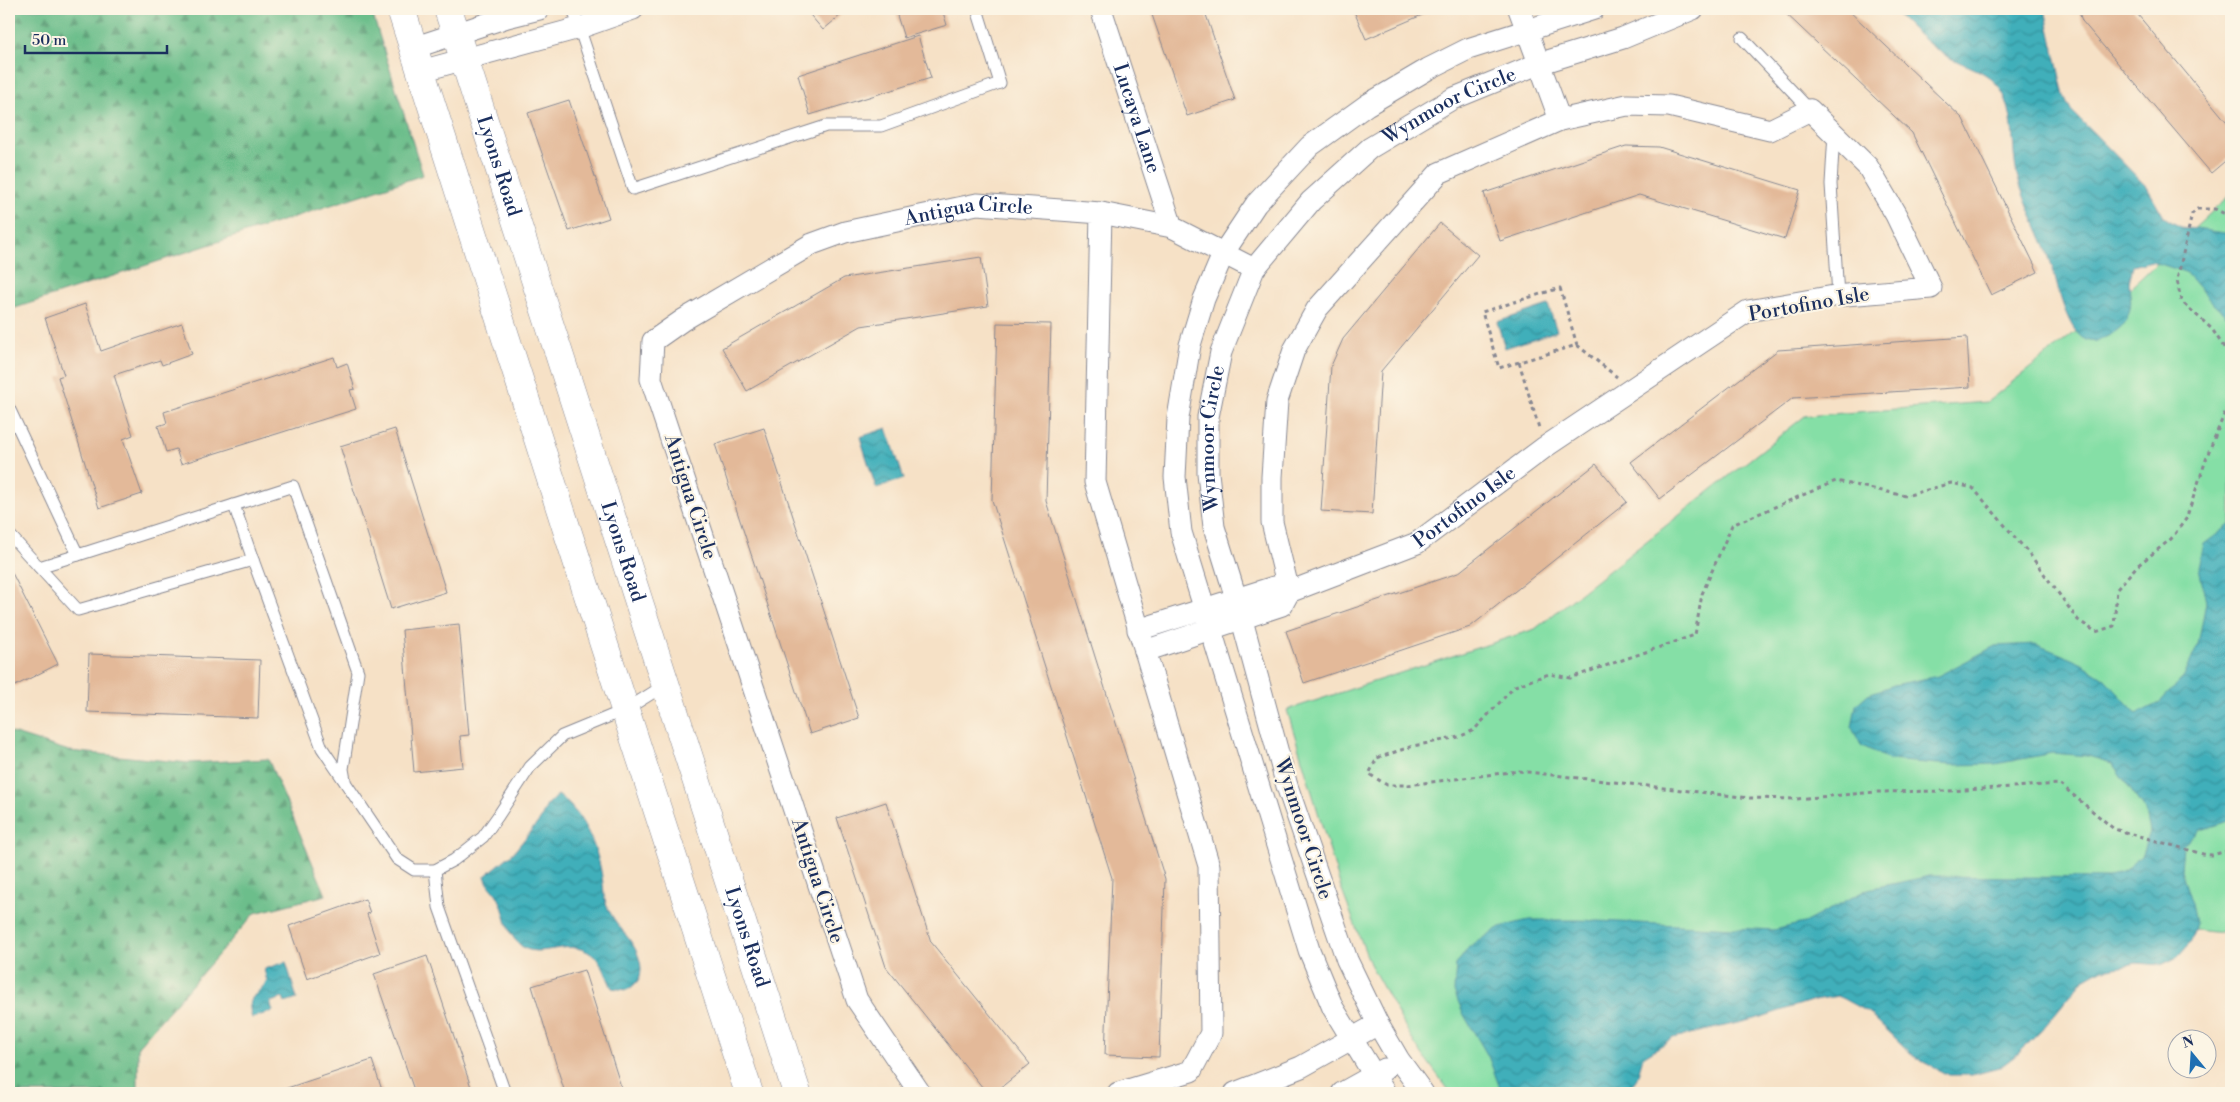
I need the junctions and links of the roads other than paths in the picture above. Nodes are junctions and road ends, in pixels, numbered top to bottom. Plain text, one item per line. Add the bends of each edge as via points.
1 (401, 9) edge
2 (448, 9) edge
3 (539, 9) edge
4 (633, 9) edge
5 (977, 9) edge
6 (1101, 9) edge
7 (1519, 9) edge
8 (1594, 9) edge
9 (1693, 9) edge
10 (576, 18) edge
11 (1526, 30) junction
12 (1742, 38) dead end
13 (460, 46) junction
14 (417, 60) junction
15 (1538, 64) junction
16 (1810, 110) junction
17 (1560, 120) junction
18 (1834, 133) junction
19 (1101, 213) junction
20 (1172, 227) junction
21 (1229, 245) junction
22 (1259, 263) junction
23 (1838, 296) junction
24 (9, 408) edge
25 (234, 505) junction
26 (9, 534) edge
27 (78, 555) junction
28 (252, 560) junction
29 (39, 567) junction
30 (1289, 592) junction
31 (1236, 598) junction
32 (1205, 608) junction
33 (1242, 620) junction
34 (1211, 629) junction
35 (1138, 630) junction
36 (1145, 651) junction
37 (665, 685) junction
38 (625, 710) junction
39 (346, 782) junction
40 (435, 870) junction
41 (1378, 1024) junction
42 (1351, 1040) junction
43 (1400, 1060) junction
44 (1380, 1085) edge
45 (505, 1093) edge
46 (750, 1093) edge
47 (798, 1093) edge
48 (920, 1093) edge
49 (1118, 1093) edge
50 (1235, 1093) edge
51 (1342, 1093) edge
52 (1423, 1093) edge

1 - 14 main road
2 - 13 main road, Lyons Road
3 - 13 street
4 - 10 street
5 - 10 lane via 1000,84 881,126 826,126 633,190
6 - 20 street, Lucaya Lane
7 - 11 street
8 - 11 street, Wynmoor Circle
9 - 15 street, Wynmoor Circle via 1623,38
10 - 13 street
11 - 15 street
11 - 21 street, Wynmoor Circle via 1468,50 1428,69 1360,110 1310,146 1256,204
12 - 16 lane
13 - 14 street
13 - 37 main road, Lyons Road
14 - 38 main road
15 - 17 street
15 - 22 street, Wynmoor Circle via 1452,99 1370,148 1312,201
16 - 17 street via 1770,130 1669,106 1627,105
16 - 18 street, Portofino Isle
17 - 30 street via 1439,173 1317,309 1294,350 1278,401 1272,522
18 - 23 lane via 1831,184
18 - 23 street, Portofino Isle via 1868,167 1896,215 1931,288
19 - 20 street, Antigua Circle
19 - 35 street via 1094,482
19 - 48 street, Antigua Circle via 977,204 845,232 812,244 653,341 652,379 857,1000
20 - 21 street, Antigua Circle
21 - 22 street, Antigua Circle
21 - 32 street, Wynmoor Circle via 1204,299 1190,345 1178,418 1175,478 1181,532
22 - 31 street, Wynmoor Circle via 1221,352 1208,417 1208,473 1214,527
23 - 30 street, Portofino Isle via 1748,311 1545,447 1417,543
24 - 27 lane
25 - 27 lane
25 - 28 lane
25 - 39 lane via 292,486 358,672 343,769
26 - 29 lane
27 - 29 lane
28 - 29 lane via 78,610
28 - 39 lane via 322,748
30 - 31 street, Portofino Isle via 1274,587
30 - 33 street, Portofino Isle via 1282,605
31 - 32 street
31 - 33 street, Wynmoor Circle
32 - 34 street, Wynmoor Circle
32 - 35 street
33 - 34 street
33 - 41 street, Wynmoor Circle via 1287,786 1319,882 1347,960
34 - 36 street
34 - 42 street, Wynmoor Circle via 1309,950 1333,1008
35 - 36 street
36 - 49 street via 1209,866 1211,1033 1191,1070
37 - 38 lane
37 - 47 main road, Lyons Road
38 - 40 lane via 562,736 530,767 483,837 454,860
38 - 46 main road
39 - 40 lane via 397,859 414,870
40 - 45 lane via 439,907
41 - 42 street
41 - 43 street, Wynmoor Circle
42 - 44 street, Wynmoor Circle
42 - 50 street via 1301,1067
43 - 44 street
43 - 52 street, Wynmoor Circle
44 - 51 street

